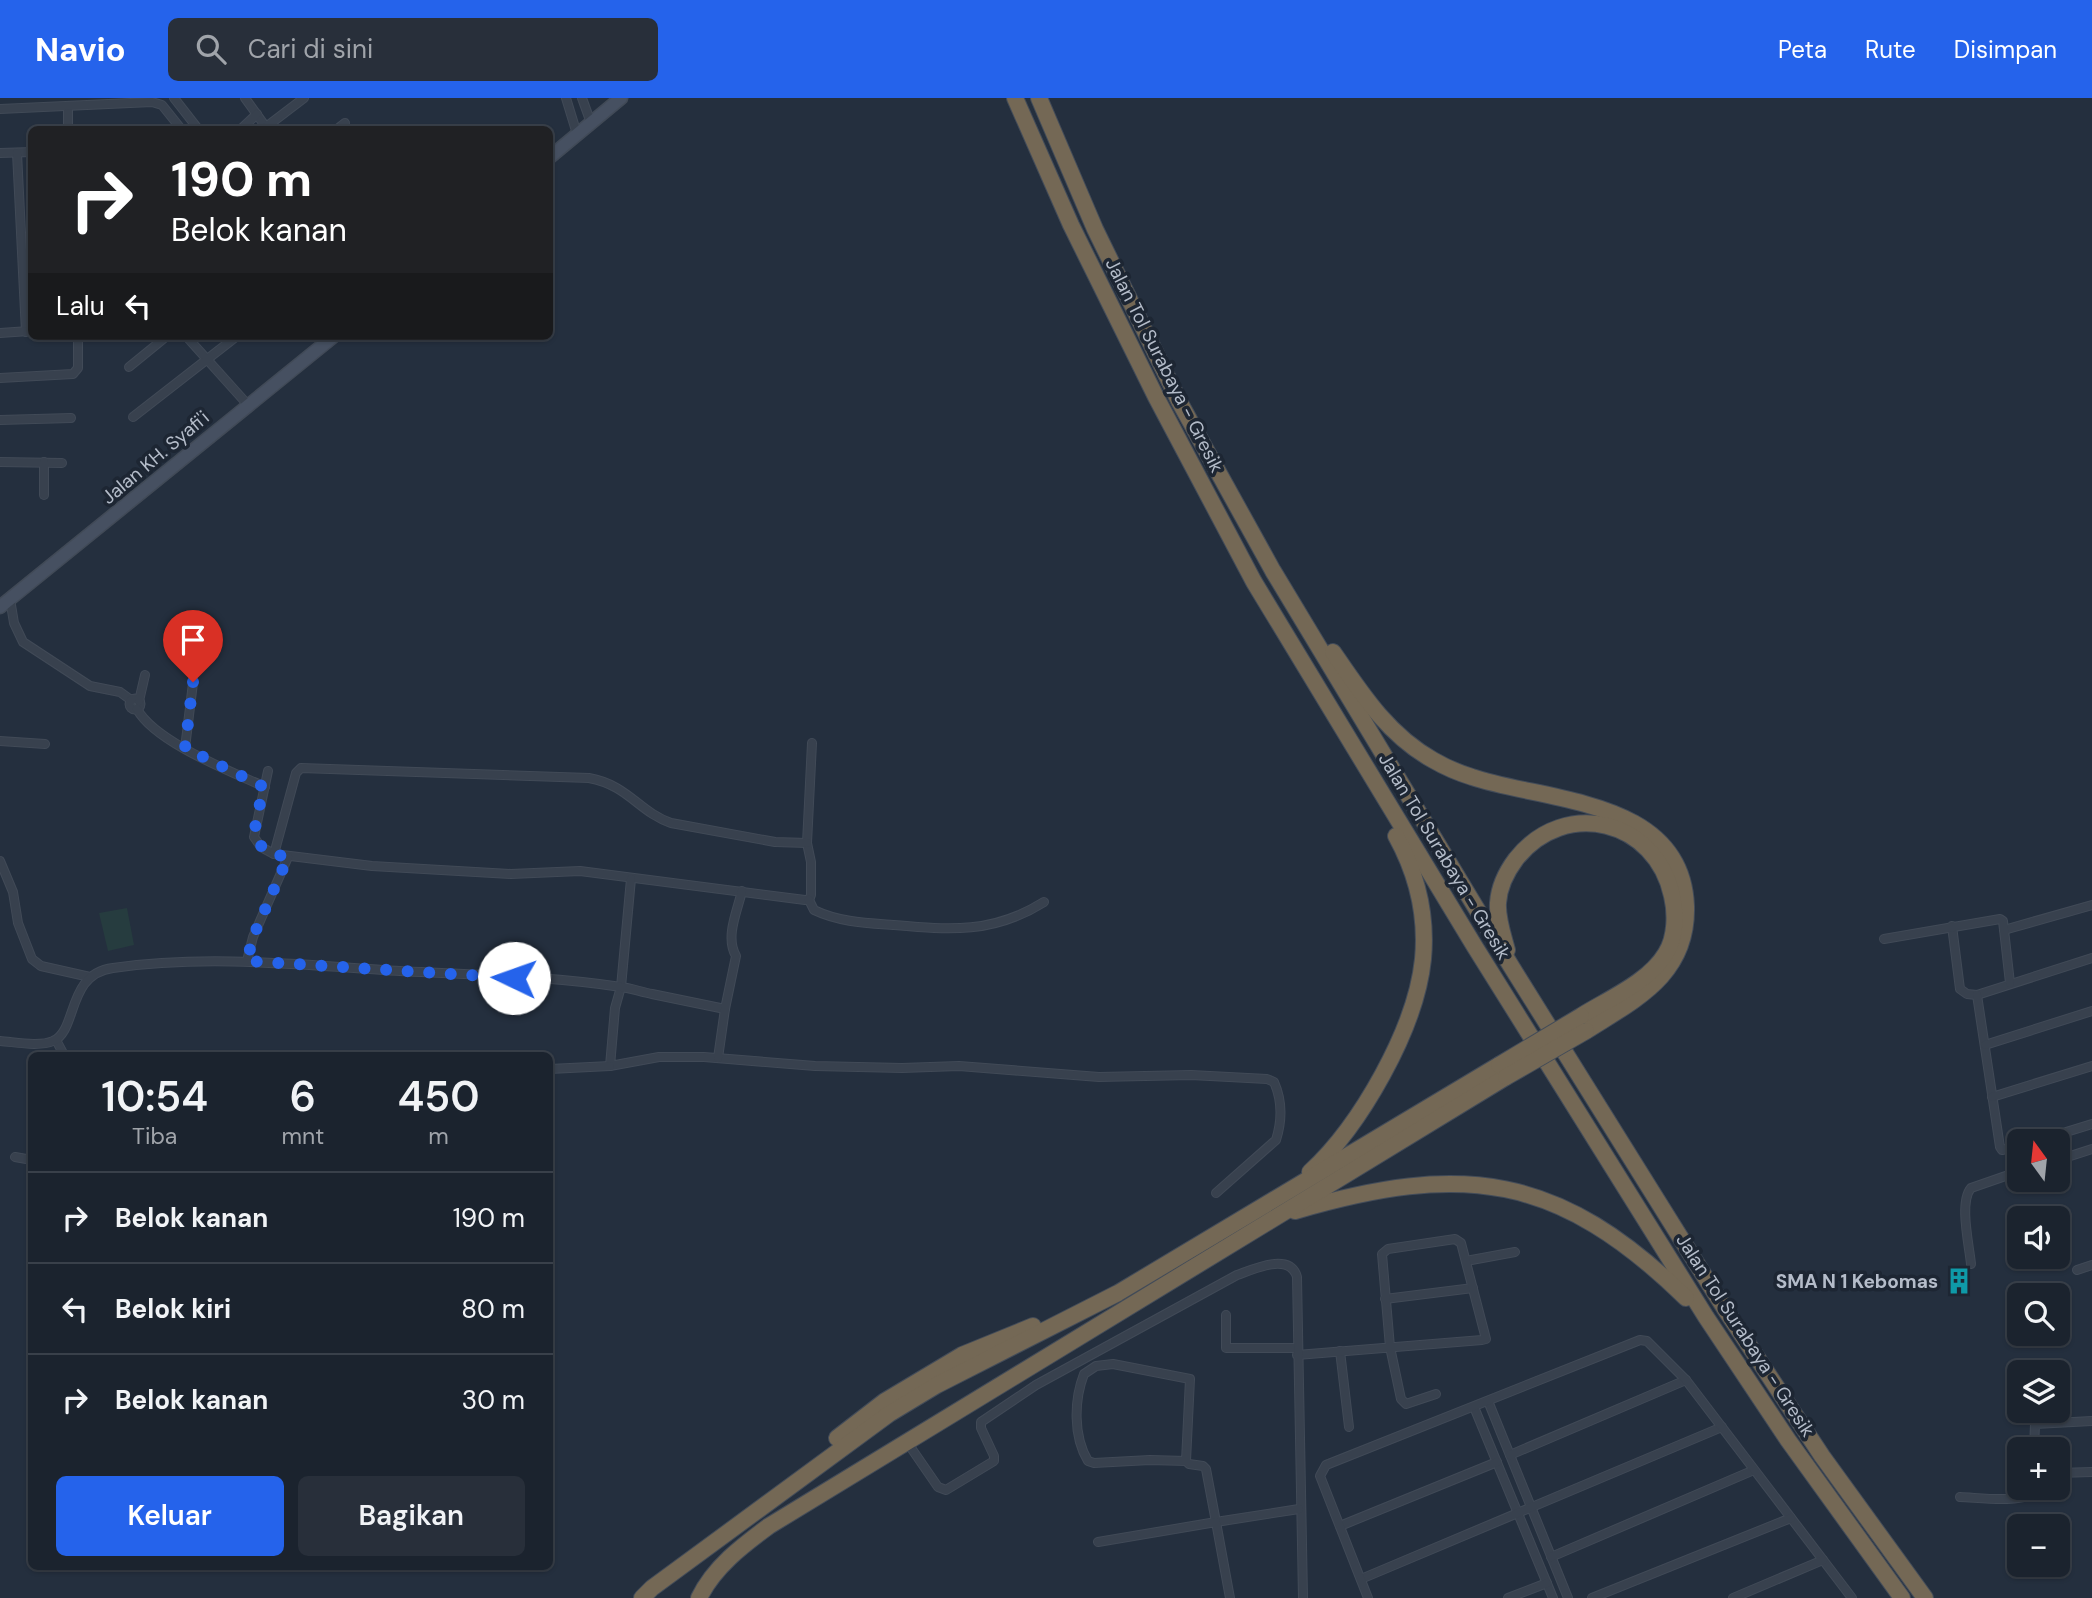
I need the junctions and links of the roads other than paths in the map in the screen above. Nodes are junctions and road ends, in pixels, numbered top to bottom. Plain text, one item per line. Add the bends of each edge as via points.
1 (174, 98) edge
2 (245, 98) edge
3 (566, 98) edge
4 (582, 98) edge
5 (621, 98) edge
6 (1015, 98) edge
7 (1039, 98) edge
8 (301, 99) edge
9 (156, 100) edge
10 (37, 103) edge
11 (68, 106) junction
12 (0, 109) edge
13 (257, 114) junction
14 (345, 122) dead end
15 (591, 122) junction
16 (68, 126) edge
17 (178, 126) edge
18 (196, 126) edge
19 (244, 126) edge
20 (266, 126) edge
21 (269, 126) edge
22 (340, 126) edge
23 (577, 134) junction
24 (0, 152) edge
25 (28, 152) edge
26 (18, 153) junction
27 (553, 154) edge
28 (28, 315) edge
29 (28, 331) edge
30 (0, 332) edge
31 (78, 340) edge
32 (162, 340) edge
33 (190, 340) edge
34 (232, 340) edge
35 (329, 340) edge
36 (208, 360) junction
37 (129, 367) dead end
38 (0, 378) edge
39 (248, 405) junction
40 (133, 417) dead end
41 (72, 418) dead end
42 (0, 420) edge
43 (0, 462) edge
44 (44, 462) junction
45 (62, 463) dead end
46 (44, 495) dead end
47 (1273, 571) junction
48 (5, 603) edge
49 (145, 675) dead end
50 (193, 682) dead end
51 (136, 703) junction
52 (1327, 704) junction
53 (0, 741) edge
54 (812, 743) dead end
55 (45, 744) dead end
56 (185, 748) junction
57 (268, 771) dead end
58 (264, 787) junction
59 (807, 843) junction
60 (274, 854) junction
61 (288, 857) junction
62 (0, 861) edge
63 (631, 879) junction
64 (742, 891) junction
65 (809, 900) junction
66 (1044, 902) dead end
67 (2092, 905) edge
68 (1952, 926) junction
69 (2004, 930) junction
70 (1884, 939) dead end
71 (2092, 958) edge
72 (247, 961) junction
73 (1511, 966) junction
74 (90, 977) junction
75 (2010, 983) junction
76 (621, 987) junction
77 (1977, 995) junction
78 (725, 1009) junction
79 (2092, 1011) edge
80 (1583, 1023) junction
81 (56, 1040) junction
82 (0, 1041) edge
83 (1984, 1045) junction
84 (62, 1052) edge
85 (718, 1058) junction
86 (610, 1066) junction
87 (2092, 1066) edge
88 (553, 1069) edge
89 (1503, 1071) junction
90 (1992, 1097) junction
91 (2092, 1124) edge
92 (2070, 1131) edge
93 (2007, 1149) edge
94 (2092, 1149) edge
95 (2070, 1156) edge
96 (15, 1157) dead end
97 (28, 1159) edge
98 (2007, 1176) edge
99 (1216, 1193) dead end
100 (1283, 1197) junction
101 (1274, 1217) junction
102 (1515, 1252) dead end
103 (1466, 1261) junction
104 (1971, 1264) dead end
105 (2092, 1265) edge
106 (2077, 1270) dead end
107 (1473, 1289) junction
108 (1385, 1299) junction
109 (1226, 1315) dead end
110 (1706, 1317) junction
111 (1390, 1347) junction
112 (1340, 1351) junction
113 (1297, 1352) junction
114 (1686, 1380) junction
115 (1436, 1394) dead end
116 (1488, 1401) junction
117 (1474, 1407) junction
118 (2092, 1421) edge
119 (1349, 1427) dead end
120 (1722, 1427) junction
121 (2034, 1437) edge
122 (906, 1440) junction
123 (1510, 1455) junction
124 (1186, 1461) junction
125 (1497, 1462) junction
126 (1754, 1471) junction
127 (2092, 1472) edge
128 (2070, 1473) edge
129 (1960, 1497) dead end
130 (2007, 1497) edge
131 (1531, 1508) junction
132 (1299, 1509) junction
133 (1518, 1514) junction
134 (1791, 1518) junction
135 (1216, 1522) junction
136 (1340, 1525) junction
137 (1098, 1542) dead end
138 (1551, 1557) junction
139 (1823, 1560) junction
140 (1361, 1579) junction
141 (1547, 1583) junction
142 (642, 1598) edge
143 (699, 1598) edge
144 (1230, 1598) edge
145 (1303, 1598) edge
146 (1368, 1598) edge
147 (1508, 1598) edge
148 (1553, 1598) edge
149 (1568, 1598) edge
150 (1592, 1598) edge
151 (1732, 1598) edge
152 (1852, 1598) edge
153 (1902, 1598) edge
154 (1924, 1598) edge

1 - 18 street
2 - 13 street
3 - 23 street
4 - 15 street
5 - 15 main road
6 - 52 highway, Jalan Tol Surabaya - Gresik via 1071,226 1230,540
7 - 47 highway, Jalan Tol Surabaya - Gresik via 1101,241 1180,403
8 - 21 street
9 - 11 street
9 - 17 street
10 - 11 street
10 - 12 street
11 - 16 street
13 - 19 street
13 - 20 street
14 - 22 street
15 - 23 main road
23 - 27 main road
24 - 26 street
25 - 26 street
26 - 28 street
29 - 30 street
31 - 38 street via 74,374
32 - 37 street
33 - 36 street
34 - 36 street
35 - 39 main road, Jalan KH. Syafi'i
36 - 39 street
36 - 40 street
39 - 48 main road, Jalan KH. Syafi'i
41 - 42 street
43 - 44 street
44 - 45 street
44 - 46 street
47 - 73 highway, Jalan Tol Surabaya - Gresik
47 - 80 highway via 1372,708 1419,752 1472,777 1610,810 1658,841 1671,859 1686,903 1679,950 1651,988
48 - 51 street via 23,642 90,687 120,692
49 - 51 street
50 - 56 street
51 - 56 street via 148,723
52 - 100 highway via 1409,861 1419,895 1423,961 1408,1016 1383,1075 1324,1159
52 - 110 highway, Jalan Tol Surabaya - Gresik
53 - 55 street
54 - 59 street
56 - 58 street
57 - 58 street
58 - 60 street via 254,836
59 - 60 street via 775,842 671,823 614,785 589,778 301,768
59 - 65 street
60 - 61 street
61 - 63 street via 512,874 580,871
61 - 72 street
62 - 74 street via 34,962
63 - 64 street
63 - 76 street
64 - 65 street
64 - 78 street via 730,939 736,956
65 - 66 street via 814,910 836,919 941,930 986,926
67 - 69 street
68 - 69 street via 1998,918
68 - 70 street
68 - 77 street via 1960,989
69 - 75 street
71 - 75 street
72 - 74 street via 132,965
72 - 76 street
73 - 80 highway via 1498,900 1508,872 1530,844 1555,829 1587,822 1626,832 1642,843 1658,861 1670,887 1674,908 1671,939 1666,953 1645,976
73 - 154 highway, Jalan Tol Surabaya - Gresik via 1724,1310
74 - 81 street
75 - 77 street
76 - 78 street
76 - 86 street
77 - 83 street
78 - 85 street
79 - 83 street
80 - 89 highway, bridge
81 - 82 street
81 - 84 street
83 - 90 street
85 - 86 street via 659,1058
85 - 99 street via 815,1066 959,1066 1099,1077 1191,1076 1274,1082 1281,1106 1276,1140
86 - 88 street
87 - 90 street
89 - 100 highway
89 - 101 highway
90 - 93 street via 2000,1147
91 - 92 street
94 - 95 street
96 - 97 street
98 - 104 street via 1966,1194
100 - 142 highway via 1118,1293 962,1355 885,1401 821,1450 738,1525
101 - 110 highway via 1347,1195 1400,1186 1502,1187 1583,1216 1610,1233 1650,1262
101 - 122 highway
102 - 103 street
103 - 107 street
103 - 108 street via 1461,1243 1455,1240 1384,1251
105 - 106 street
107 - 108 street
107 - 111 street via 1484,1340
108 - 111 street
109 - 113 street via 1226,1348
110 - 153 highway, Jalan Tol Surabaya - Gresik
111 - 112 street
111 - 115 street via 1404,1403
112 - 113 street
112 - 119 street
113 - 122 street via 1295,1271 1290,1265 1261,1267 1237,1275 1036,1385 986,1418 980,1425 994,1461 946,1490 938,1487
113 - 132 street
114 - 116 street via 1647,1341 1640,1340
114 - 120 street
114 - 123 street
116 - 117 street
116 - 123 street
117 - 125 street
117 - 136 street via 1326,1465 1320,1476
118 - 121 street via 2035,1424
120 - 126 street
120 - 131 street
122 - 143 highway via 746,1543 712,1577
123 - 131 street
124 - 124 street via 1088,1461 1077,1422 1084,1374 1096,1366 1113,1364 1190,1379
124 - 135 street via 1206,1469
125 - 133 street
125 - 136 street
126 - 134 street
126 - 138 street
127 - 128 street
129 - 130 street
131 - 133 street
131 - 138 street
132 - 135 street
132 - 145 street
133 - 140 street
133 - 141 street
134 - 139 street
134 - 150 street
135 - 137 street
135 - 144 street
136 - 140 street
138 - 149 street
139 - 151 street
139 - 152 street
140 - 146 street
141 - 147 street
141 - 148 street

